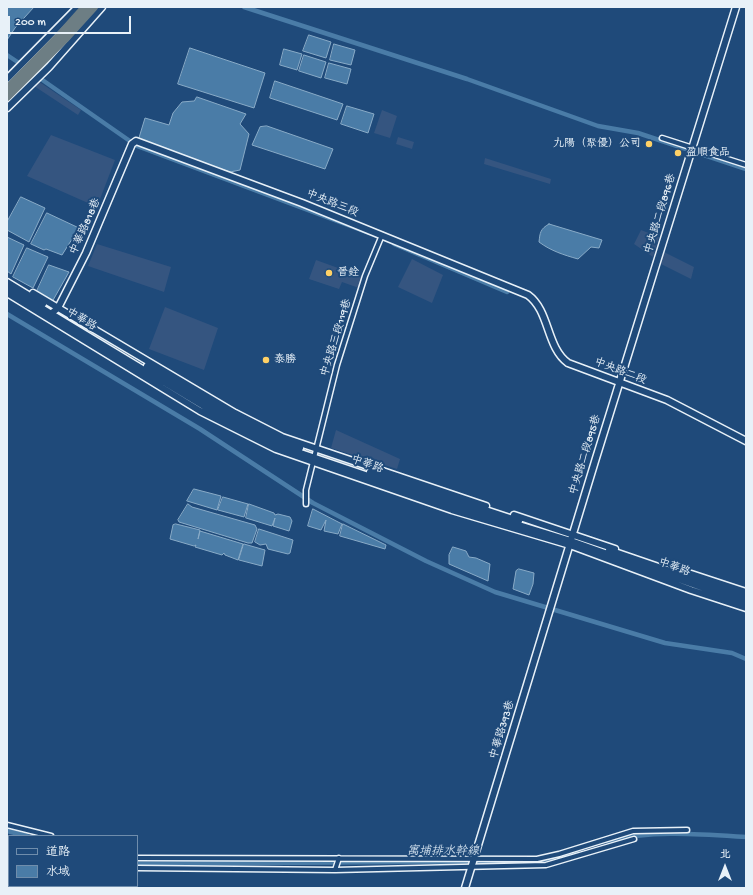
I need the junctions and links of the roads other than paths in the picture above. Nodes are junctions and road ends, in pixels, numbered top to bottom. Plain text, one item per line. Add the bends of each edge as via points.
1 (78, 7) edge
2 (85, 7) edge
3 (94, 7) edge
4 (102, 7) edge
5 (736, 7) edge
6 (7, 79) edge
7 (7, 89) edge
8 (7, 97) edge
9 (7, 108) edge
10 (662, 138) dead end
11 (136, 141) joint
12 (692, 147) junction
13 (746, 165) edge
14 (382, 235) junction
15 (7, 278) edge
16 (7, 282) edge
17 (7, 287) edge
18 (518, 291) joint
19 (7, 293) edge
20 (52, 312) junction
21 (619, 382) junction
22 (746, 441) edge
23 (316, 456) junction
24 (306, 504) dead end
25 (572, 539) junction
26 (746, 592) edge
27 (746, 597) edge
28 (746, 603) edge
29 (746, 608) edge
30 (7, 825) edge
31 (687, 830) dead end
32 (47, 835) edge
33 (634, 839) dead end
34 (138, 858) edge
35 (339, 858) junction
36 (473, 859) junction
37 (471, 867) junction
38 (138, 868) edge
39 (335, 870) junction
40 (465, 888) edge

1 - 6 main road
2 - 7 highway
3 - 8 highway via 66,39
4 - 9 main road
5 - 12 main road, 中央路二段896巷
10 - 12 street
11 - 14 main road, 中央路三段
11 - 20 main road, 中華路818巷 via 132,144 86,253
12 - 13 street
12 - 21 main road, 中央路二段896巷
14 - 18 main road, 中央路三段
14 - 23 street, 中央路三段119巷 via 365,276 337,365
15 - 20 main road, 中華路
16 - 20 main road, 中華路
17 - 20 main road, 中華路
18 - 21 main road, 中央路二段 via 528,295 537,304 565,361
19 - 20 main road, 中華路
20 - 23 main road, 中華路
20 - 23 main road, 中華路 via 228,426 276,449
21 - 22 main road, 中央路二段 via 667,400
21 - 25 main road, 中央路二段895巷
23 - 24 street, 中央路三段119巷
23 - 25 main road, 中華路
23 - 25 main road, 中華路 via 452,510
25 - 26 main road, 中華路
25 - 27 main road, 中華路
25 - 28 main road, 中華路
25 - 29 main road, 中華路 via 691,590
25 - 36 main road, 中華路393巷
30 - 32 street
31 - 36 street via 633,832 559,854 536,858
33 - 37 street via 546,865
34 - 35 street
35 - 36 street
35 - 39 street
36 - 37 main road, 中華路393巷
37 - 39 street
37 - 40 main road, 中華路393巷
38 - 39 street

